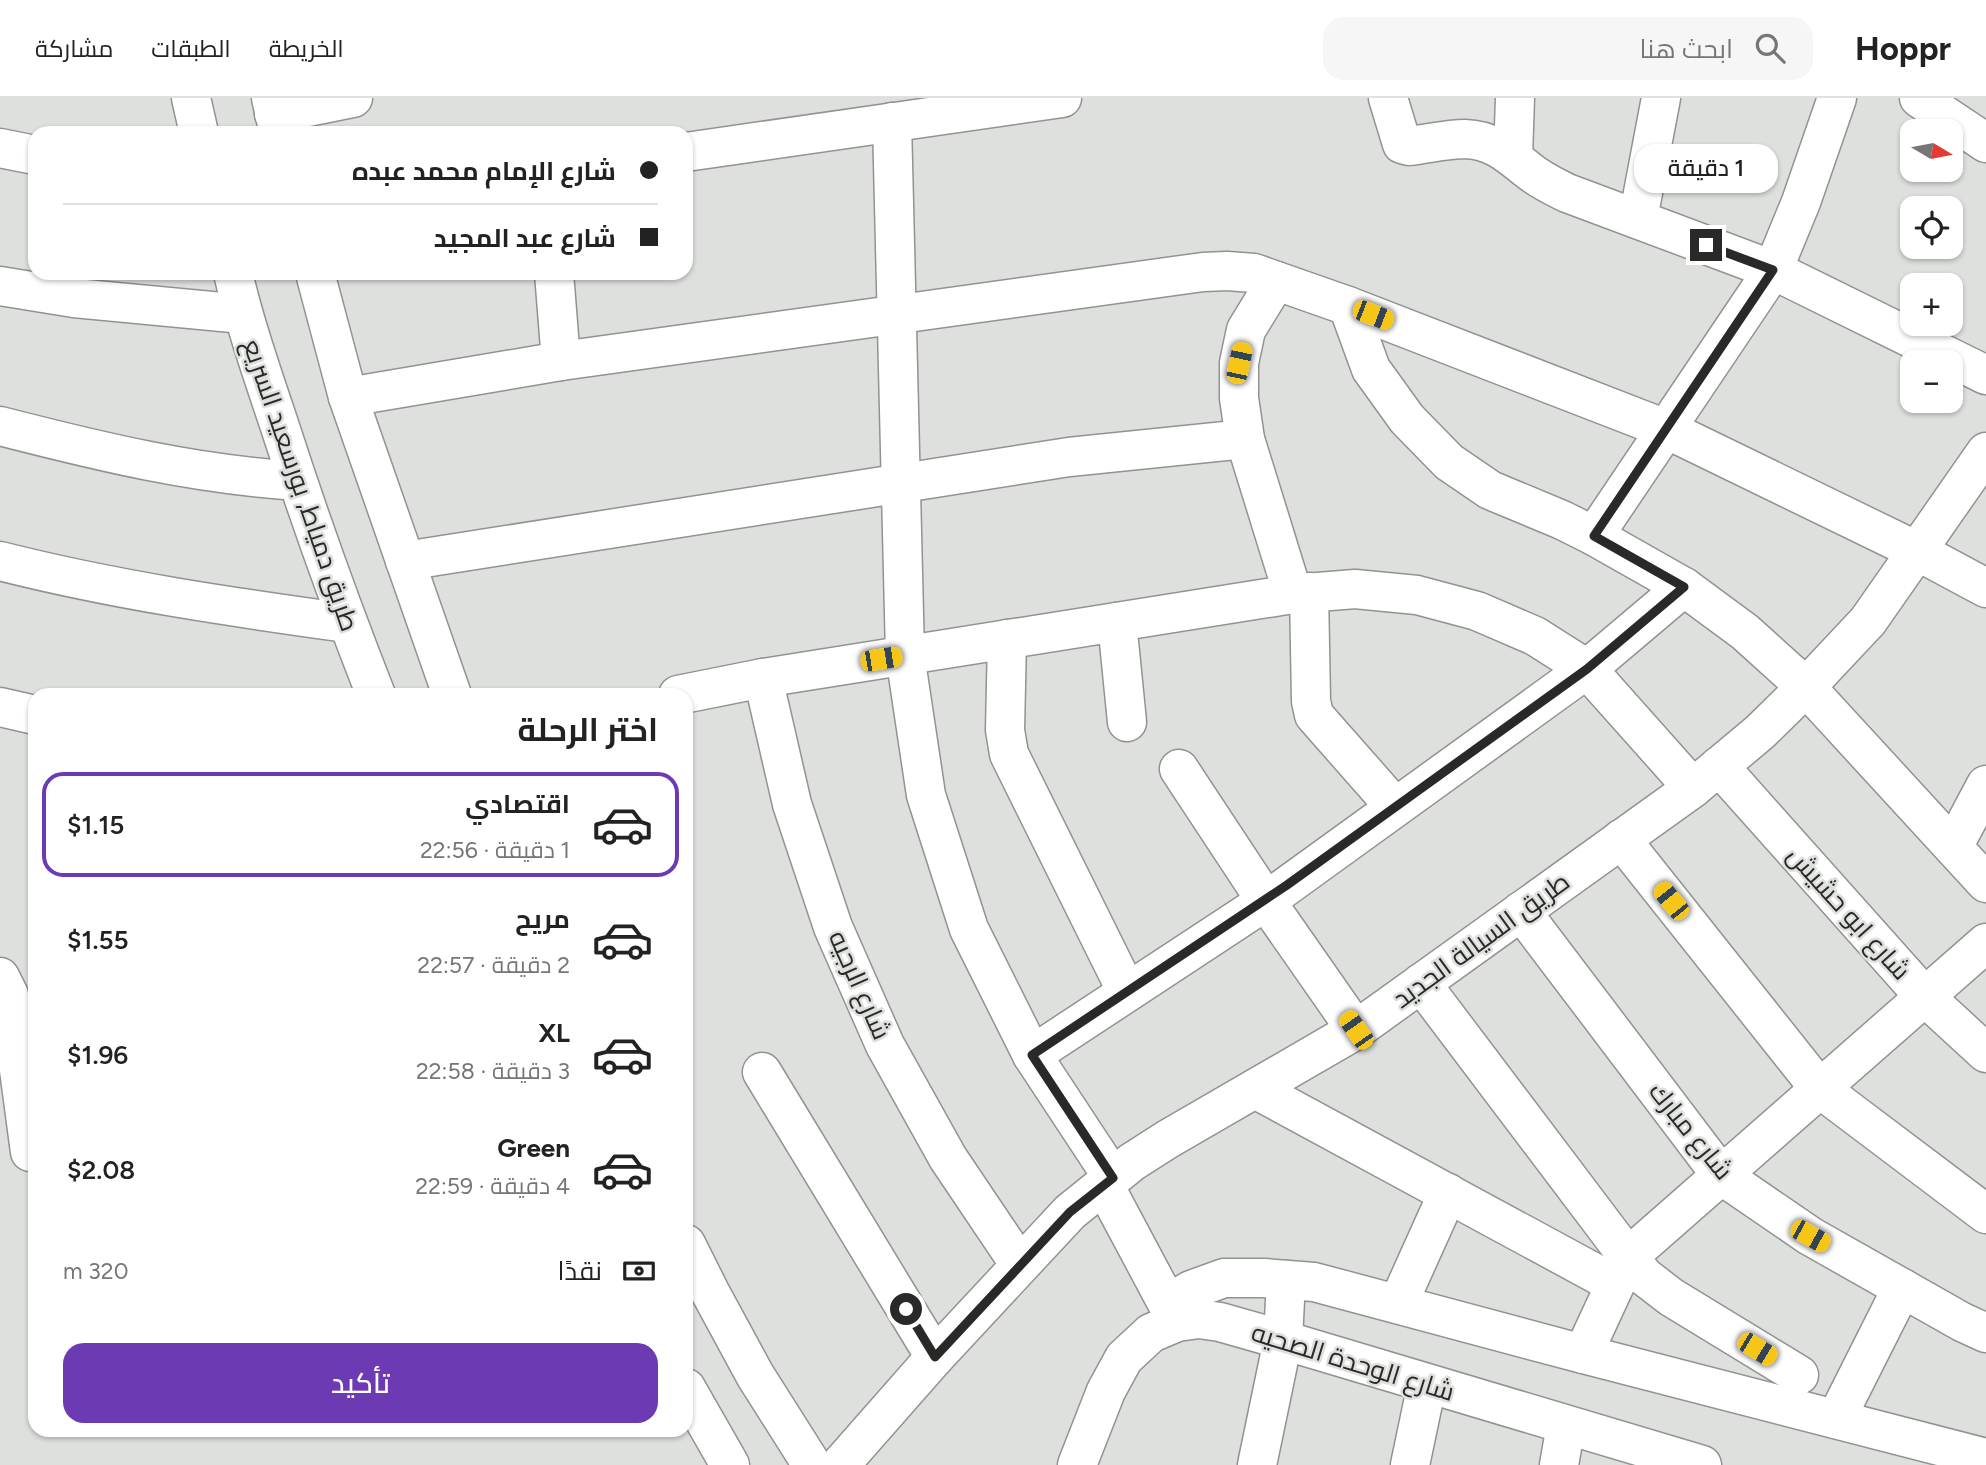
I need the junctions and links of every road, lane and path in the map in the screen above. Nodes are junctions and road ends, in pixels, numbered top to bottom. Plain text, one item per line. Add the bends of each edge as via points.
1 (191, 98) edge
2 (353, 98) edge
3 (1062, 98) edge
4 (1388, 98) edge
5 (1515, 98) edge
6 (1661, 98) edge
7 (1837, 98) edge
8 (1919, 98) edge
9 (1959, 109) edge
10 (275, 115) edge
11 (892, 122) junction
12 (197, 126) edge
13 (1986, 143) edge
14 (0, 148) edge
15 (693, 151) edge
16 (28, 154) edge
17 (1513, 156) junction
18 (1638, 219) junction
19 (1773, 270) junction
20 (235, 280) edge
21 (317, 280) edge
22 (555, 280) edge
23 (1276, 281) junction
24 (0, 286) edge
25 (1348, 306) junction
26 (243, 314) junction
27 (897, 314) junction
28 (561, 361) junction
29 (1986, 375) edge
30 (348, 397) junction
31 (0, 426) edge
32 (1666, 429) junction
33 (1245, 439) junction
34 (1986, 452) edge
35 (297, 481) junction
36 (900, 483) junction
37 (1594, 536) junction
38 (1917, 551) junction
39 (0, 561) edge
40 (405, 561) junction
41 (1684, 587) junction
42 (1986, 588) edge
43 (1301, 593) junction
44 (1117, 622) junction
45 (348, 623) junction
46 (1007, 639) junction
47 (905, 655) junction
48 (1587, 669) junction
49 (763, 678) junction
50 (1806, 687) junction
51 (373, 688) edge
52 (450, 688) edge
53 (693, 692) edge
54 (0, 707) edge
55 (28, 713) edge
56 (1127, 722) dead end
57 (1179, 769) dead end
58 (1706, 777) junction
59 (1986, 785) edge
60 (1395, 807) junction
61 (1621, 839) junction
62 (1953, 847) junction
63 (1986, 883) edge
64 (1266, 901) junction
65 (1521, 911) junction
66 (1986, 943) edge
67 (0, 977) edge
68 (1420, 983) junction
69 (1128, 992) junction
70 (1924, 996) junction
71 (1356, 1030) junction
72 (1986, 1053) edge
73 (1032, 1055) junction
74 (762, 1072) dead end
75 (1819, 1088) junction
76 (1255, 1089) junction
77 (22, 1152) edge
78 (1721, 1175) junction
79 (1109, 1181) junction
80 (1448, 1193) junction
81 (1986, 1214) edge
82 (693, 1259) edge
83 (1020, 1265) junction
84 (1622, 1270) junction
85 (1286, 1280) junction
86 (1902, 1288) junction
87 (1398, 1304) junction
88 (1173, 1313) junction
89 (1986, 1333) edge
90 (1283, 1340) junction
91 (1583, 1354) junction
92 (935, 1357) junction
93 (1799, 1375) dead end
94 (1427, 1384) junction
95 (693, 1400) edge
96 (1836, 1419) junction
97 (1566, 1425) junction
98 (1986, 1458) edge
99 (730, 1465) edge
100 (812, 1465) edge
101 (840, 1465) edge
102 (1077, 1465) edge
103 (1257, 1465) edge
104 (1410, 1465) edge
105 (1559, 1465) edge
106 (1702, 1465) edge

1 - 12 main road
2 - 10 main road
3 - 11 main road
4 - 17 main road via 1402,144 1465,139
5 - 17 main road
6 - 18 main road
7 - 19 main road
8 - 9 main road
9 - 13 main road
11 - 15 main road
11 - 27 main road
14 - 16 main road
17 - 18 main road via 1547,183
18 - 19 main road
19 - 29 main road
19 - 32 main road
20 - 26 main road, طريق دمياط, بورسعيد السريع
21 - 30 main road
22 - 28 main road
23 - 25 main road
23 - 27 main road via 1254,273 1203,272
23 - 33 main road via 1246,330 1239,363
24 - 26 main road
25 - 32 main road
25 - 37 main road via 1371,369 1408,419 1449,461 1490,490
26 - 35 main road, طريق دمياط, بورسعيد السريع
27 - 28 main road
27 - 36 main road
28 - 30 main road
30 - 40 main road
31 - 35 main road via 156,464
32 - 37 main road
32 - 38 main road
33 - 36 main road via 1069,457
33 - 43 main road
34 - 38 main road, طريق السيالة الجديد
35 - 45 main road, طريق دمياط, بورسعيد السريع
36 - 40 main road
36 - 47 main road
37 - 41 main road
38 - 42 main road
38 - 50 main road, طريق السيالة الجديد via 1868,621
39 - 45 main road via 212,604
40 - 52 main road
41 - 48 main road
41 - 50 main road via 1745,632
43 - 44 main road, شارع ابو حشيش
43 - 48 main road, شارع ابو حشيش via 1355,589 1418,595 1477,611 1535,636
43 - 60 main road via 1314,715
44 - 46 main road, شارع ابو حشيش
44 - 56 main road
45 - 51 main road, طريق دمياط, بورسعيد السريع
46 - 47 main road, شارع ابو حشيش
46 - 69 main road via 1005,730 1009,754
47 - 49 main road, شارع ابو حشيش
47 - 73 main road via 930,807 969,929
48 - 58 main road, شارع ابو حشيش
48 - 60 main road
49 - 53 main road, شارع ابو حشيش
49 - 83 main road, شارع الرجيه via 792,804 833,927 864,998 948,1158
50 - 58 main road, طريق السيالة الجديد
50 - 62 main road
54 - 55 main road
57 - 64 main road
58 - 61 main road, طريق السيالة الجديد
58 - 70 main road, شارع ابو حشيش
59 - 62 main road
60 - 64 main road
61 - 65 main road, طريق السيالة الجديد
61 - 75 main road
62 - 63 main road
64 - 69 main road
64 - 71 main road
65 - 68 main road, طريق السيالة الجديد
65 - 78 main road, شارع مبارك
66 - 70 main road
67 - 77 main road via 9,995
68 - 71 main road, طريق السيالة الجديد
68 - 84 main road
69 - 73 main road
70 - 72 main road, شارع ابو حشيش
70 - 75 main road
71 - 76 main road, طريق السيالة الجديد
73 - 79 main road
74 - 92 main road
75 - 78 main road
75 - 81 main road
76 - 79 main road, طريق السيالة الجديد via 1159,1144
76 - 80 main road
78 - 84 main road
78 - 86 main road, شارع مبارك via 1810,1236
79 - 83 main road, طريق السيالة الجديد via 1070,1212
79 - 88 main road
80 - 84 main road
80 - 87 main road
82 - 100 main road via 755,1375
83 - 92 main road, طريق السيالة الجديد
84 - 91 main road
84 - 93 main road via 1645,1277
85 - 87 main road via 1314,1282
85 - 88 main road via 1224,1278 1191,1290
85 - 90 main road
86 - 89 main road, شارع مبارك
86 - 96 main road
87 - 91 main road
88 - 90 main road, شارع الوحدة الصحيه
88 - 102 main road, شارع الوحدة الصحيه via 1124,1358
90 - 94 main road, شارع الوحدة الصحيه
90 - 103 main road
91 - 96 main road
92 - 101 main road, طريق السيالة الجديد
94 - 97 main road, شارع الوحدة الصحيه
94 - 104 main road
95 - 99 main road
96 - 98 main road
97 - 105 main road
97 - 106 main road, شارع الوحدة الصحيه

